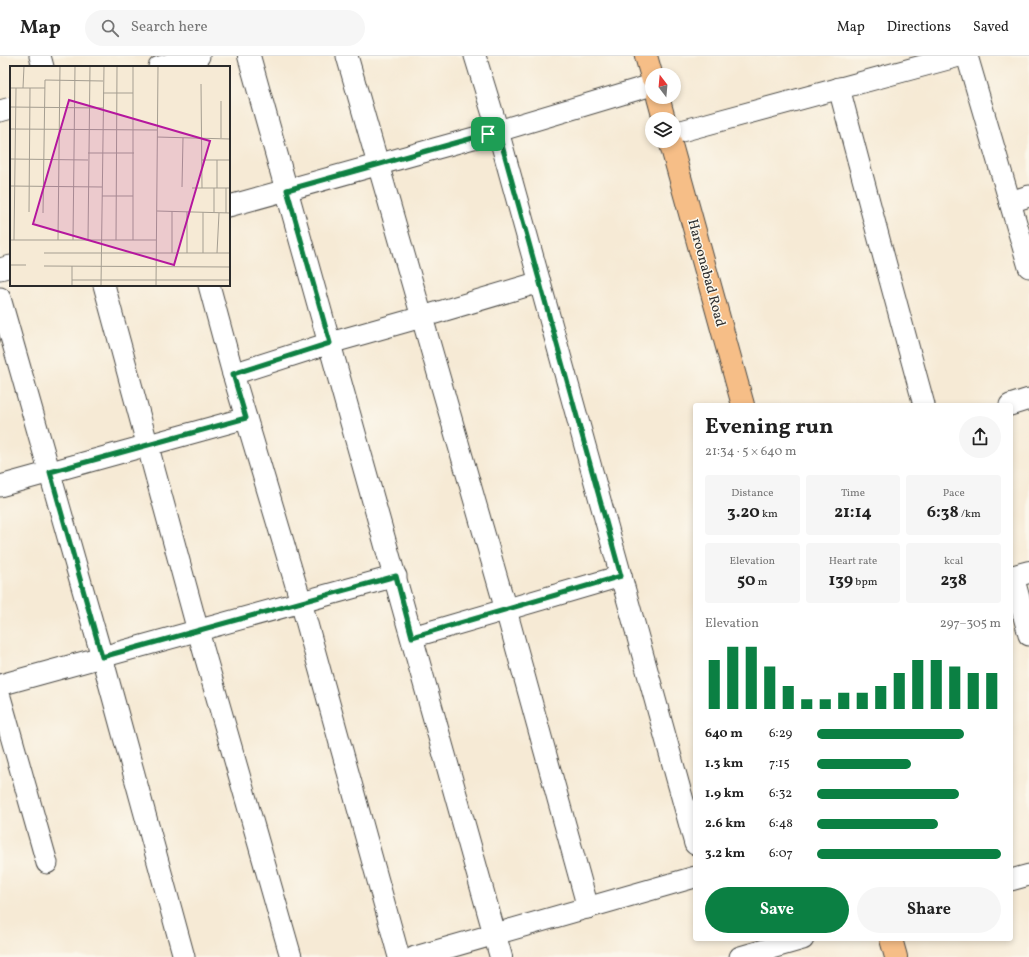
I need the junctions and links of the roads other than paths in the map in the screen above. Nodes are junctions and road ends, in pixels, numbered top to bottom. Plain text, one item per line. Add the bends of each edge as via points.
1 (40, 56) edge
2 (147, 56) edge
3 (199, 56) edge
4 (249, 56) edge
5 (347, 56) edge
6 (475, 56) edge
7 (646, 56) edge
8 (959, 56) edge
9 (967, 56) edge
10 (43, 66) edge
11 (150, 66) edge
12 (163, 66) edge
13 (649, 68) edge
14 (645, 87) edge
15 (839, 88) junction
16 (10, 108) edge
17 (0, 111) edge
18 (498, 131) junction
19 (681, 131) edge
20 (672, 148) edge
21 (379, 164) junction
22 (287, 190) junction
23 (1019, 199) edge
24 (230, 206) edge
25 (10, 266) edge
26 (1029, 267) edge
27 (0, 269) edge
28 (540, 282) junction
29 (104, 286) edge
30 (209, 286) edge
31 (0, 298) edge
32 (422, 317) junction
33 (330, 343) junction
34 (233, 374) junction
35 (1029, 399) edge
36 (742, 403) edge
37 (923, 403) edge
38 (1013, 404) edge
39 (246, 418) junction
40 (147, 445) junction
41 (50, 472) junction
42 (0, 486) edge
43 (1018, 575) edge
44 (396, 576) junction
45 (621, 576) junction
46 (300, 602) junction
47 (506, 610) junction
48 (198, 631) junction
49 (1029, 634) edge
50 (412, 637) junction
51 (102, 657) junction
52 (0, 685) edge
53 (0, 697) edge
54 (693, 837) edge
55 (47, 863) dead end
56 (1029, 875) edge
57 (693, 878) edge
58 (1013, 879) edge
59 (588, 908) junction
60 (495, 934) junction
61 (796, 941) edge
62 (891, 941) edge
63 (184, 957) edge
64 (291, 957) edge
65 (399, 957) edge
66 (415, 957) edge
67 (501, 957) edge
68 (740, 957) edge
69 (896, 957) edge

1 - 10 street
2 - 11 street
3 - 12 street
4 - 22 street
5 - 21 street
6 - 18 street
7 - 13 main road
8 - 15 street
9 - 23 street
14 - 18 street
15 - 19 street
15 - 37 street
16 - 17 street
18 - 21 street
18 - 28 street
20 - 36 main road, Haroonabad Road
21 - 22 street
21 - 32 street
22 - 24 street
22 - 33 street
23 - 26 street
25 - 27 street
28 - 32 street
28 - 45 street
29 - 40 street
30 - 34 street
31 - 41 street
32 - 33 street
32 - 47 street
33 - 34 street
33 - 44 street
34 - 39 street
35 - 38 street
39 - 40 street
39 - 46 street
40 - 41 street
40 - 48 street
41 - 42 street
41 - 51 street
43 - 49 street
44 - 46 street
44 - 50 street
45 - 47 street
45 - 54 street
46 - 48 street
46 - 65 street
47 - 50 street
47 - 59 street
48 - 51 street
48 - 64 street
50 - 60 street
51 - 52 street
51 - 63 street
53 - 55 street
56 - 58 street
57 - 59 street
59 - 60 street
60 - 66 street
60 - 67 street
61 - 68 street
62 - 69 main road

